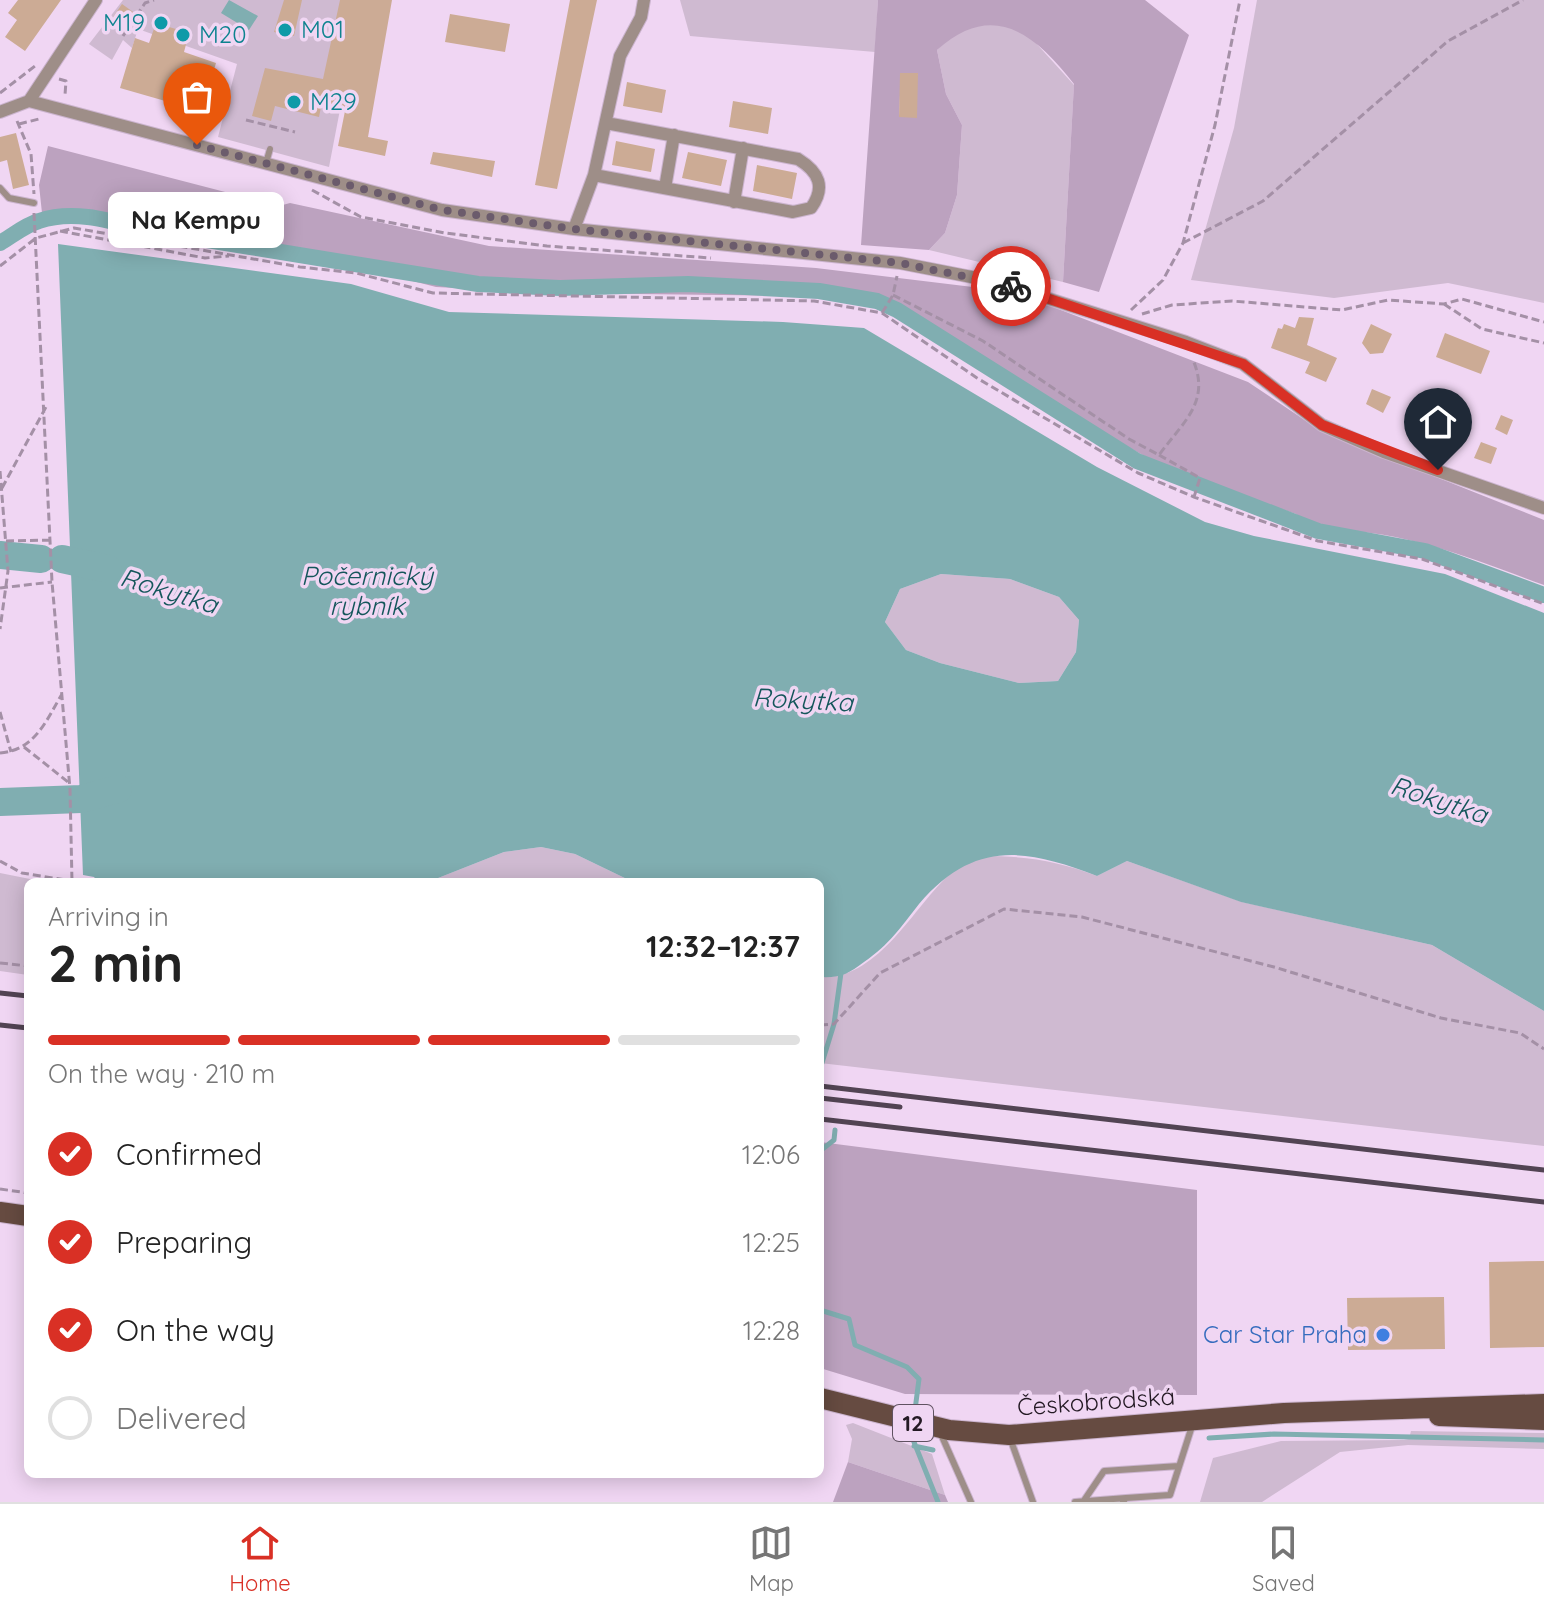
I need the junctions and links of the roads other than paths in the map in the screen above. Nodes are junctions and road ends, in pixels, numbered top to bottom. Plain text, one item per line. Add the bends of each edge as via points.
1 (96, 0) edge
2 (644, 0) edge
3 (29, 101) junction
4 (4, 110) edge
5 (606, 123) junction
6 (674, 135) junction
7 (743, 148) junction
8 (270, 149) dead end
9 (266, 163) junction
10 (594, 175) junction
11 (0, 188) edge
12 (665, 188) junction
13 (734, 202) junction
14 (34, 206) road end
15 (574, 229) junction
16 (1544, 508) edge
17 (0, 1212) edge
18 (24, 1215) edge
19 (824, 1399) edge
20 (1544, 1404) edge
21 (1379, 1411) junction
22 (1544, 1420) edge
23 (1193, 1421) junction
24 (938, 1428) junction
25 (1009, 1435) junction
26 (1179, 1466) junction
27 (1124, 1500) edge
28 (971, 1502) edge
29 (1033, 1502) edge
30 (1075, 1502) edge
31 (1083, 1502) edge

1 - 3 street
2 - 5 street via 620,56
3 - 4 street
3 - 9 street
5 - 6 street
5 - 10 street
6 - 7 street
6 - 12 street
7 - 13 street
7 - 13 street via 798,159 819,180 819,196 811,208 793,212
8 - 9 lane
9 - 15 street via 442,210
10 - 12 street
10 - 15 street
11 - 14 lane via 9,198
12 - 13 street
15 - 16 street via 900,263 992,281 1243,364 1322,425
17 - 18 main road
19 - 24 main road, Českobrodská / 12
20 - 21 main road, Českobrodská / 12
21 - 22 main road, Českobrodská / 12
21 - 23 main road, Českobrodská / 12
23 - 25 main road, Českobrodská / 12
23 - 26 lane
24 - 25 main road, Českobrodská / 12
24 - 28 lane
25 - 29 lane
26 - 27 lane via 1170,1495
26 - 31 lane via 1104,1471
27 - 31 lane
30 - 31 lane

